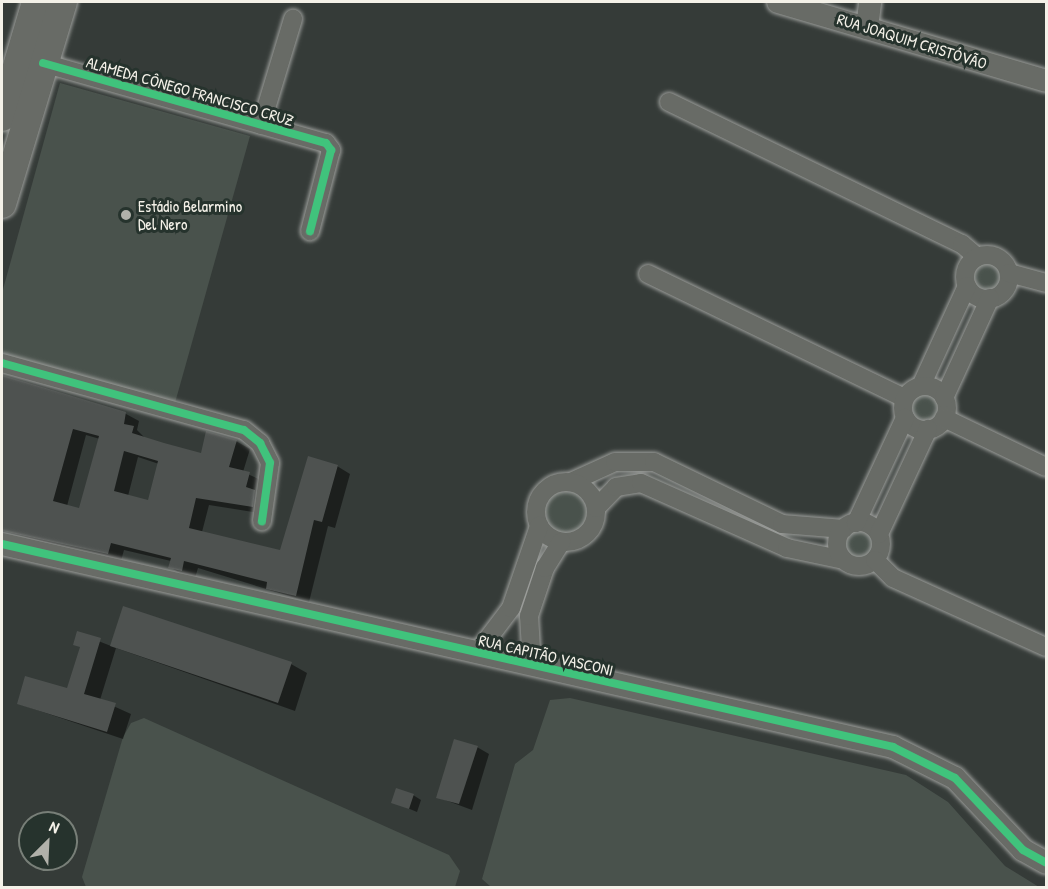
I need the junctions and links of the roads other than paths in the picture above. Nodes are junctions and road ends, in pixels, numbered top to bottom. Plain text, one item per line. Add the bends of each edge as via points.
1 (36, 2) edge
2 (63, 2) edge
3 (778, 2) edge
4 (870, 2) edge
5 (293, 19) dead end
6 (867, 28) junction
7 (43, 63) junction
8 (1047, 81) edge
9 (669, 102) dead end
10 (2, 117) edge
11 (261, 125) junction
12 (2, 204) edge
13 (310, 231) dead end
14 (977, 257) junction
15 (1009, 273) junction
16 (648, 274) dead end
17 (1047, 283) edge
18 (967, 286) junction
19 (990, 298) junction
20 (2, 363) edge
21 (921, 386) junction
22 (905, 398) junction
23 (944, 398) junction
24 (944, 417) junction
25 (905, 418) junction
26 (928, 429) junction
27 (1047, 467) edge
28 (571, 483) junction
29 (596, 507) junction
30 (262, 521) dead end
31 (539, 526) junction
32 (850, 526) junction
33 (879, 534) junction
34 (561, 542) junction
35 (2, 544) edge
36 (844, 560) junction
37 (875, 560) junction
38 (536, 565) junction
39 (511, 608) junction
40 (529, 616) junction
41 (1047, 647) edge
42 (477, 652) junction
43 (532, 666) junction
44 (1047, 863) edge

1 - 10 main road
2 - 7 main road
3 - 6 street, RUA JOAQUIM CRISTÓVÃO
4 - 6 street
5 - 11 street
6 - 8 street, RUA JOAQUIM CRISTÓVÃO
7 - 11 street, ALAMEDA CÔNEGO FRANCISCO CRUZ
7 - 12 main road
9 - 14 street via 962,244
11 - 13 street, ALAMEDA CÔNEGO FRANCISCO CRUZ via 330,147
14 - 15 street via 997,257
14 - 18 street via 965,273
15 - 17 street
15 - 19 street via 1002,292
16 - 22 street
18 - 19 street
18 - 21 street
19 - 23 street
20 - 30 street via 244,430 260,443 270,463
21 - 22 street
21 - 23 street
22 - 25 street
23 - 24 street
24 - 26 street
24 - 27 street
25 - 26 street
25 - 32 street
26 - 33 street
28 - 29 street via 587,491
28 - 31 street via 545,491 536,507
28 - 32 street via 615,462 654,462 782,524
29 - 34 street via 587,533
29 - 36 street via 616,487 641,483 787,548
31 - 34 street
31 - 38 street
32 - 33 street
32 - 36 street via 837,541
33 - 37 street
34 - 38 street
35 - 42 street, RUA CAPITÃO VASCONI
36 - 37 street via 862,566
37 - 41 street via 893,578
38 - 39 street
38 - 40 street
39 - 40 street
39 - 42 street
40 - 43 street
42 - 43 street, RUA CAPITÃO VASCONI
43 - 44 street, RUA CAPITÃO VASCONI via 893,747 955,778 1023,850

